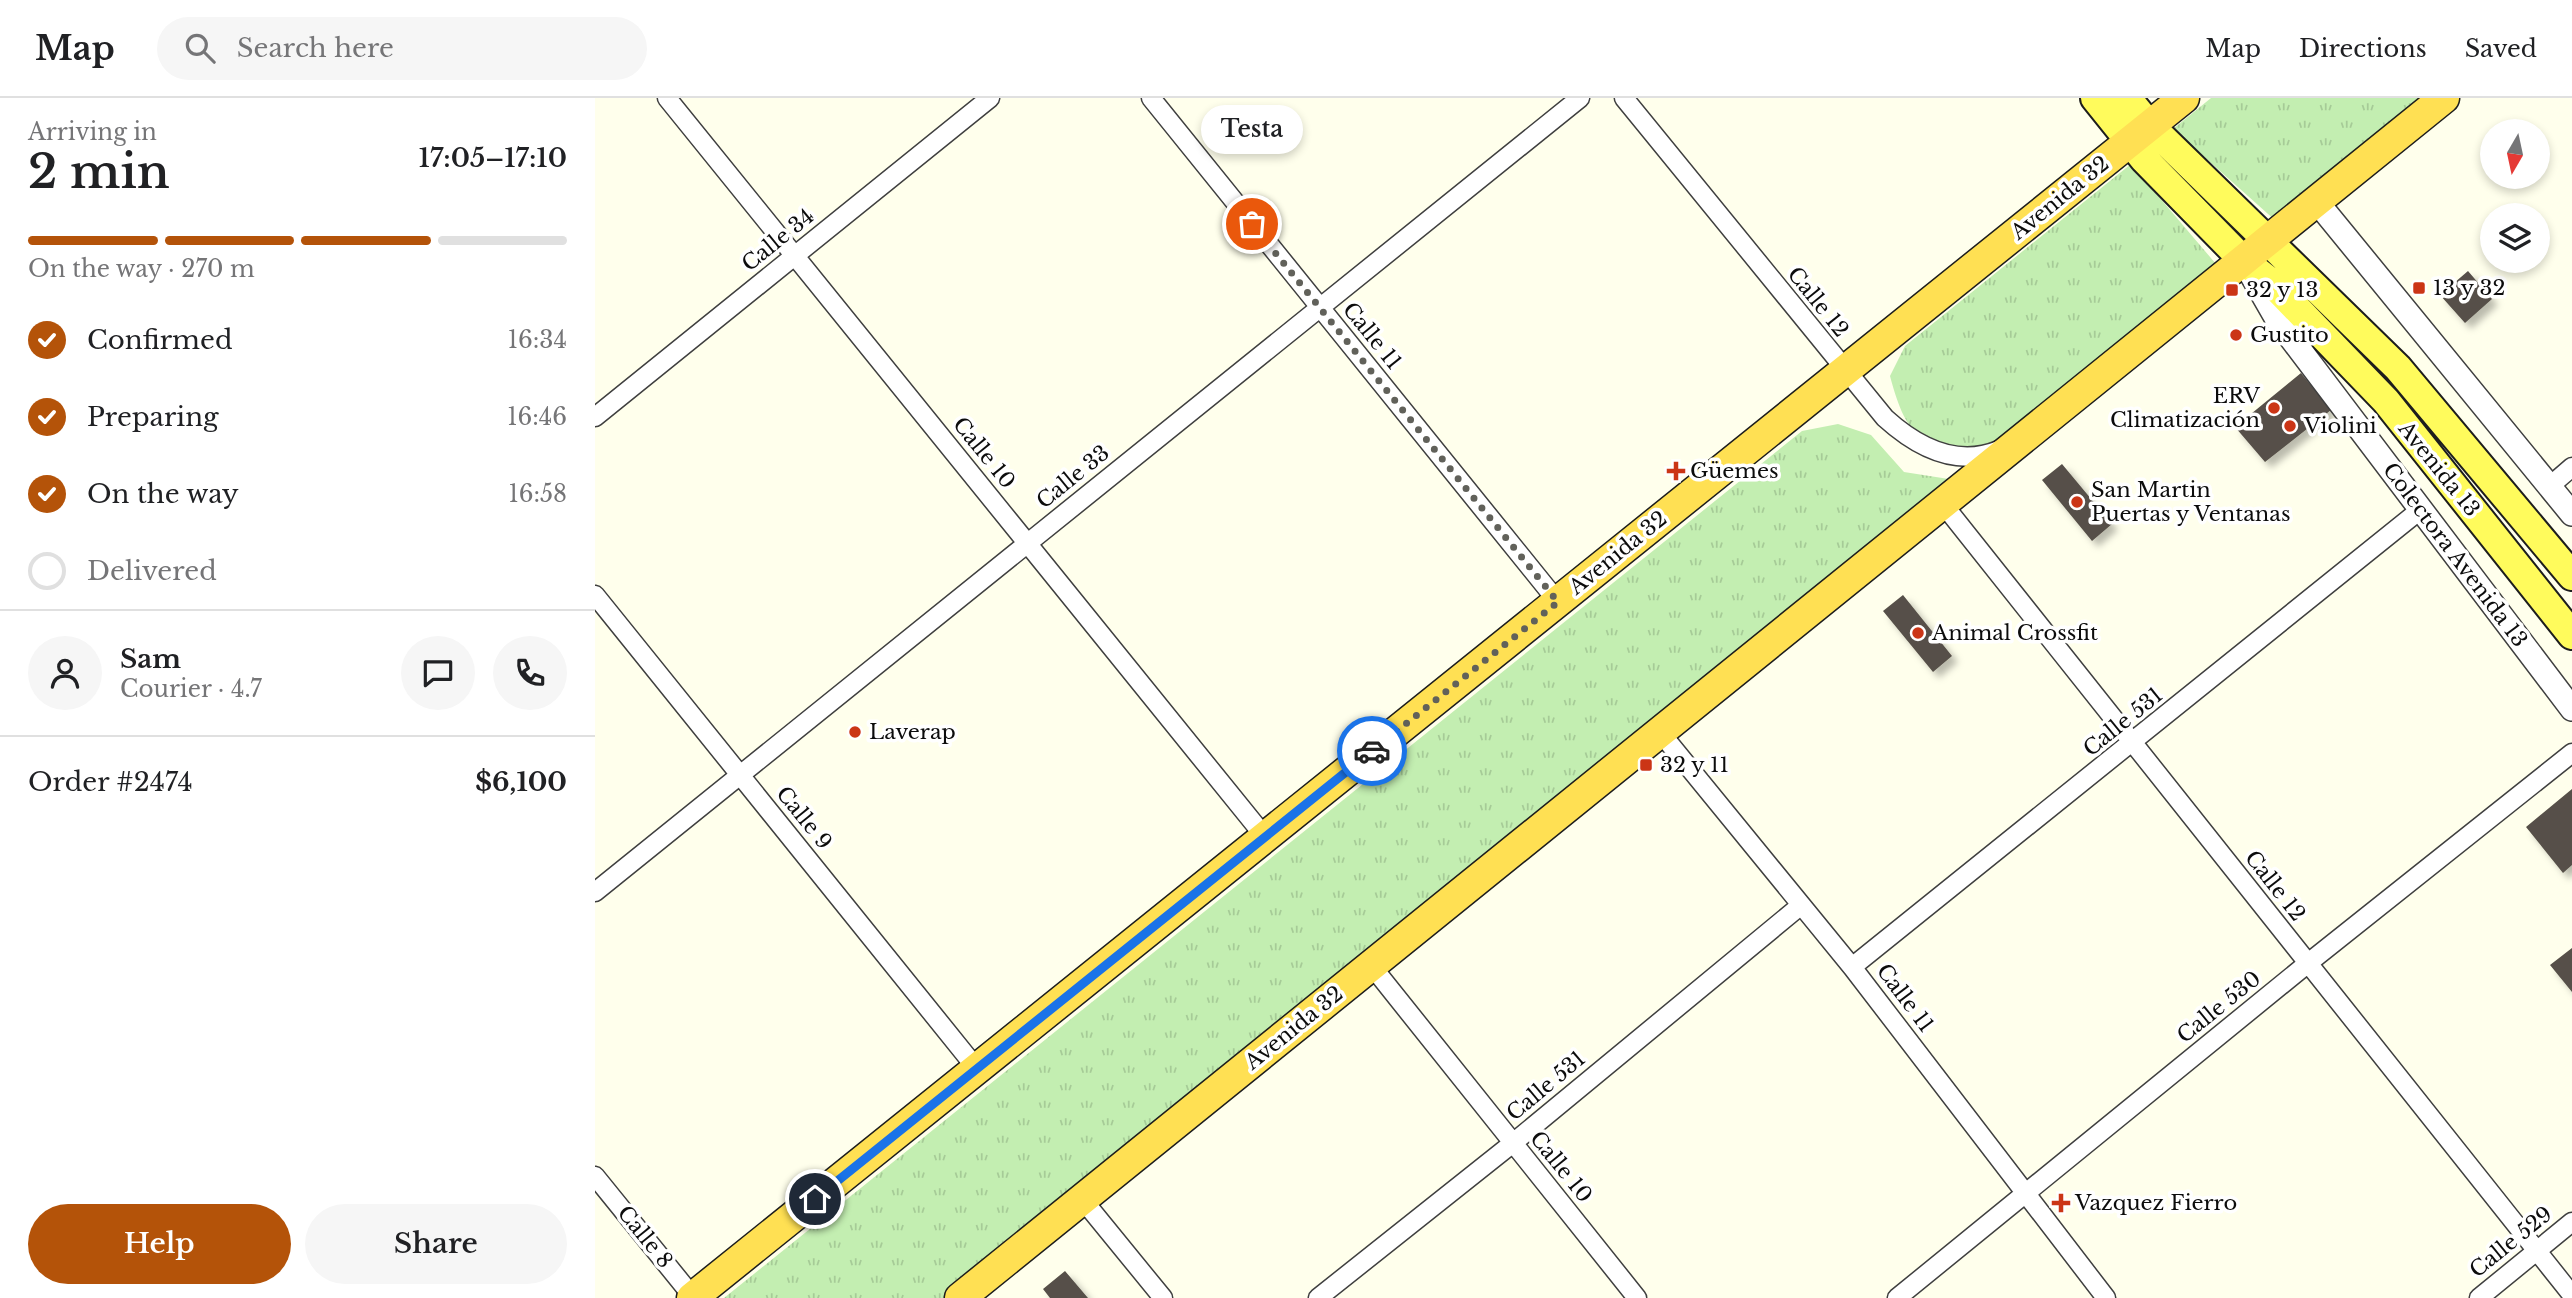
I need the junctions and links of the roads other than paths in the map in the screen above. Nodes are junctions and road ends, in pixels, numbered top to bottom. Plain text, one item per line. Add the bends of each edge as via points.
1 (667, 98) edge
2 (990, 98) edge
3 (1151, 98) edge
4 (1580, 98) edge
5 (1624, 98) edge
6 (2095, 98) edge
7 (2127, 98) edge
8 (2184, 98) edge
9 (2444, 98) edge
10 (2139, 134) junction
11 (2317, 202) junction
12 (2270, 240) junction
13 (795, 256) junction
14 (2244, 261) junction
15 (1320, 307) junction
16 (1845, 371) junction
17 (595, 417) edge
18 (2019, 442) junction
19 (2572, 467) edge
20 (2550, 486) junction
21 (1943, 504) junction
22 (2420, 510) junction
23 (2572, 514) edge
24 (1027, 543) junction
25 (2572, 576) edge
26 (595, 595) edge
27 (1558, 602) junction
28 (2572, 635) edge
29 (2572, 709) edge
30 (1660, 732) junction
31 (2134, 742) junction
32 (2572, 753) edge
33 (740, 775) junction
34 (1265, 837) junction
35 (595, 892) edge
36 (1800, 906) junction
37 (2307, 964) junction
38 (1371, 965) junction
39 (1852, 967) junction
40 (977, 1069) junction
41 (1513, 1143) junction
42 (595, 1176) edge
43 (2026, 1195) junction
44 (1083, 1200) junction
45 (2572, 1222) edge
46 (2536, 1251) junction
47 (2572, 1295) edge
48 (693, 1298) edge
49 (960, 1298) edge
50 (1163, 1298) edge
51 (1318, 1298) edge
52 (1637, 1298) edge
53 (1897, 1298) edge
54 (2106, 1298) edge
55 (2479, 1298) edge

1 - 13 street, Calle 10
2 - 13 street, Calle 34
3 - 15 street, Calle 11
4 - 15 street, Calle 33
5 - 16 street, Calle 12
6 - 10 main road, Avenida 13
7 - 10 main road, Avenida 13
8 - 10 highway, Avenida 32
9 - 11 highway, Avenida 32
10 - 12 main road, Avenida 13
10 - 14 main road, Avenida 13
10 - 16 highway, Avenida 32
11 - 12 highway, Avenida 32
11 - 20 street
12 - 14 highway, Avenida 32
12 - 25 main road, Avenida 13 via 2398,368
13 - 17 street, Calle 34
13 - 24 street, Calle 10
14 - 18 highway, Avenida 32
14 - 22 street, Colectora Avenida 13 via 2278,321
14 - 28 main road, Avenida 13 via 2273,284 2386,401
15 - 24 street, Calle 33
15 - 27 street, Calle 11
16 - 18 street, Calle 12 via 1885,418 1925,448 1969,458
16 - 27 highway, Avenida 32
18 - 21 highway, Avenida 32
19 - 20 street
20 - 23 street
21 - 30 highway, Avenida 32
21 - 31 street, Calle 12
22 - 29 street, Colectora Avenida 13
22 - 31 street, Calle 531
24 - 33 street, Calle 33
24 - 34 street, Calle 10
26 - 33 street, Calle 9
27 - 34 highway, Avenida 32
30 - 36 street, Calle 11
30 - 38 highway, Avenida 32
31 - 37 street, Calle 12
31 - 39 street, Calle 531
32 - 37 street, Calle 530
33 - 35 street, Calle 33
33 - 40 street, Calle 9
34 - 40 highway, Avenida 32
36 - 39 street, Calle 11
36 - 41 street, Calle 531
37 - 43 street, Calle 530
37 - 46 street, Calle 12
38 - 41 street, Calle 10
38 - 44 highway, Avenida 32
39 - 43 street, Calle 11
40 - 48 highway, Avenida 32
41 - 51 street, Calle 531
41 - 52 street, Calle 10
42 - 48 street, Calle 8
43 - 53 street, Calle 530
43 - 54 street, Calle 11
44 - 49 highway, Avenida 32
44 - 50 street
45 - 46 street, Calle 529
46 - 47 street, Calle 12
46 - 55 street, Calle 529

